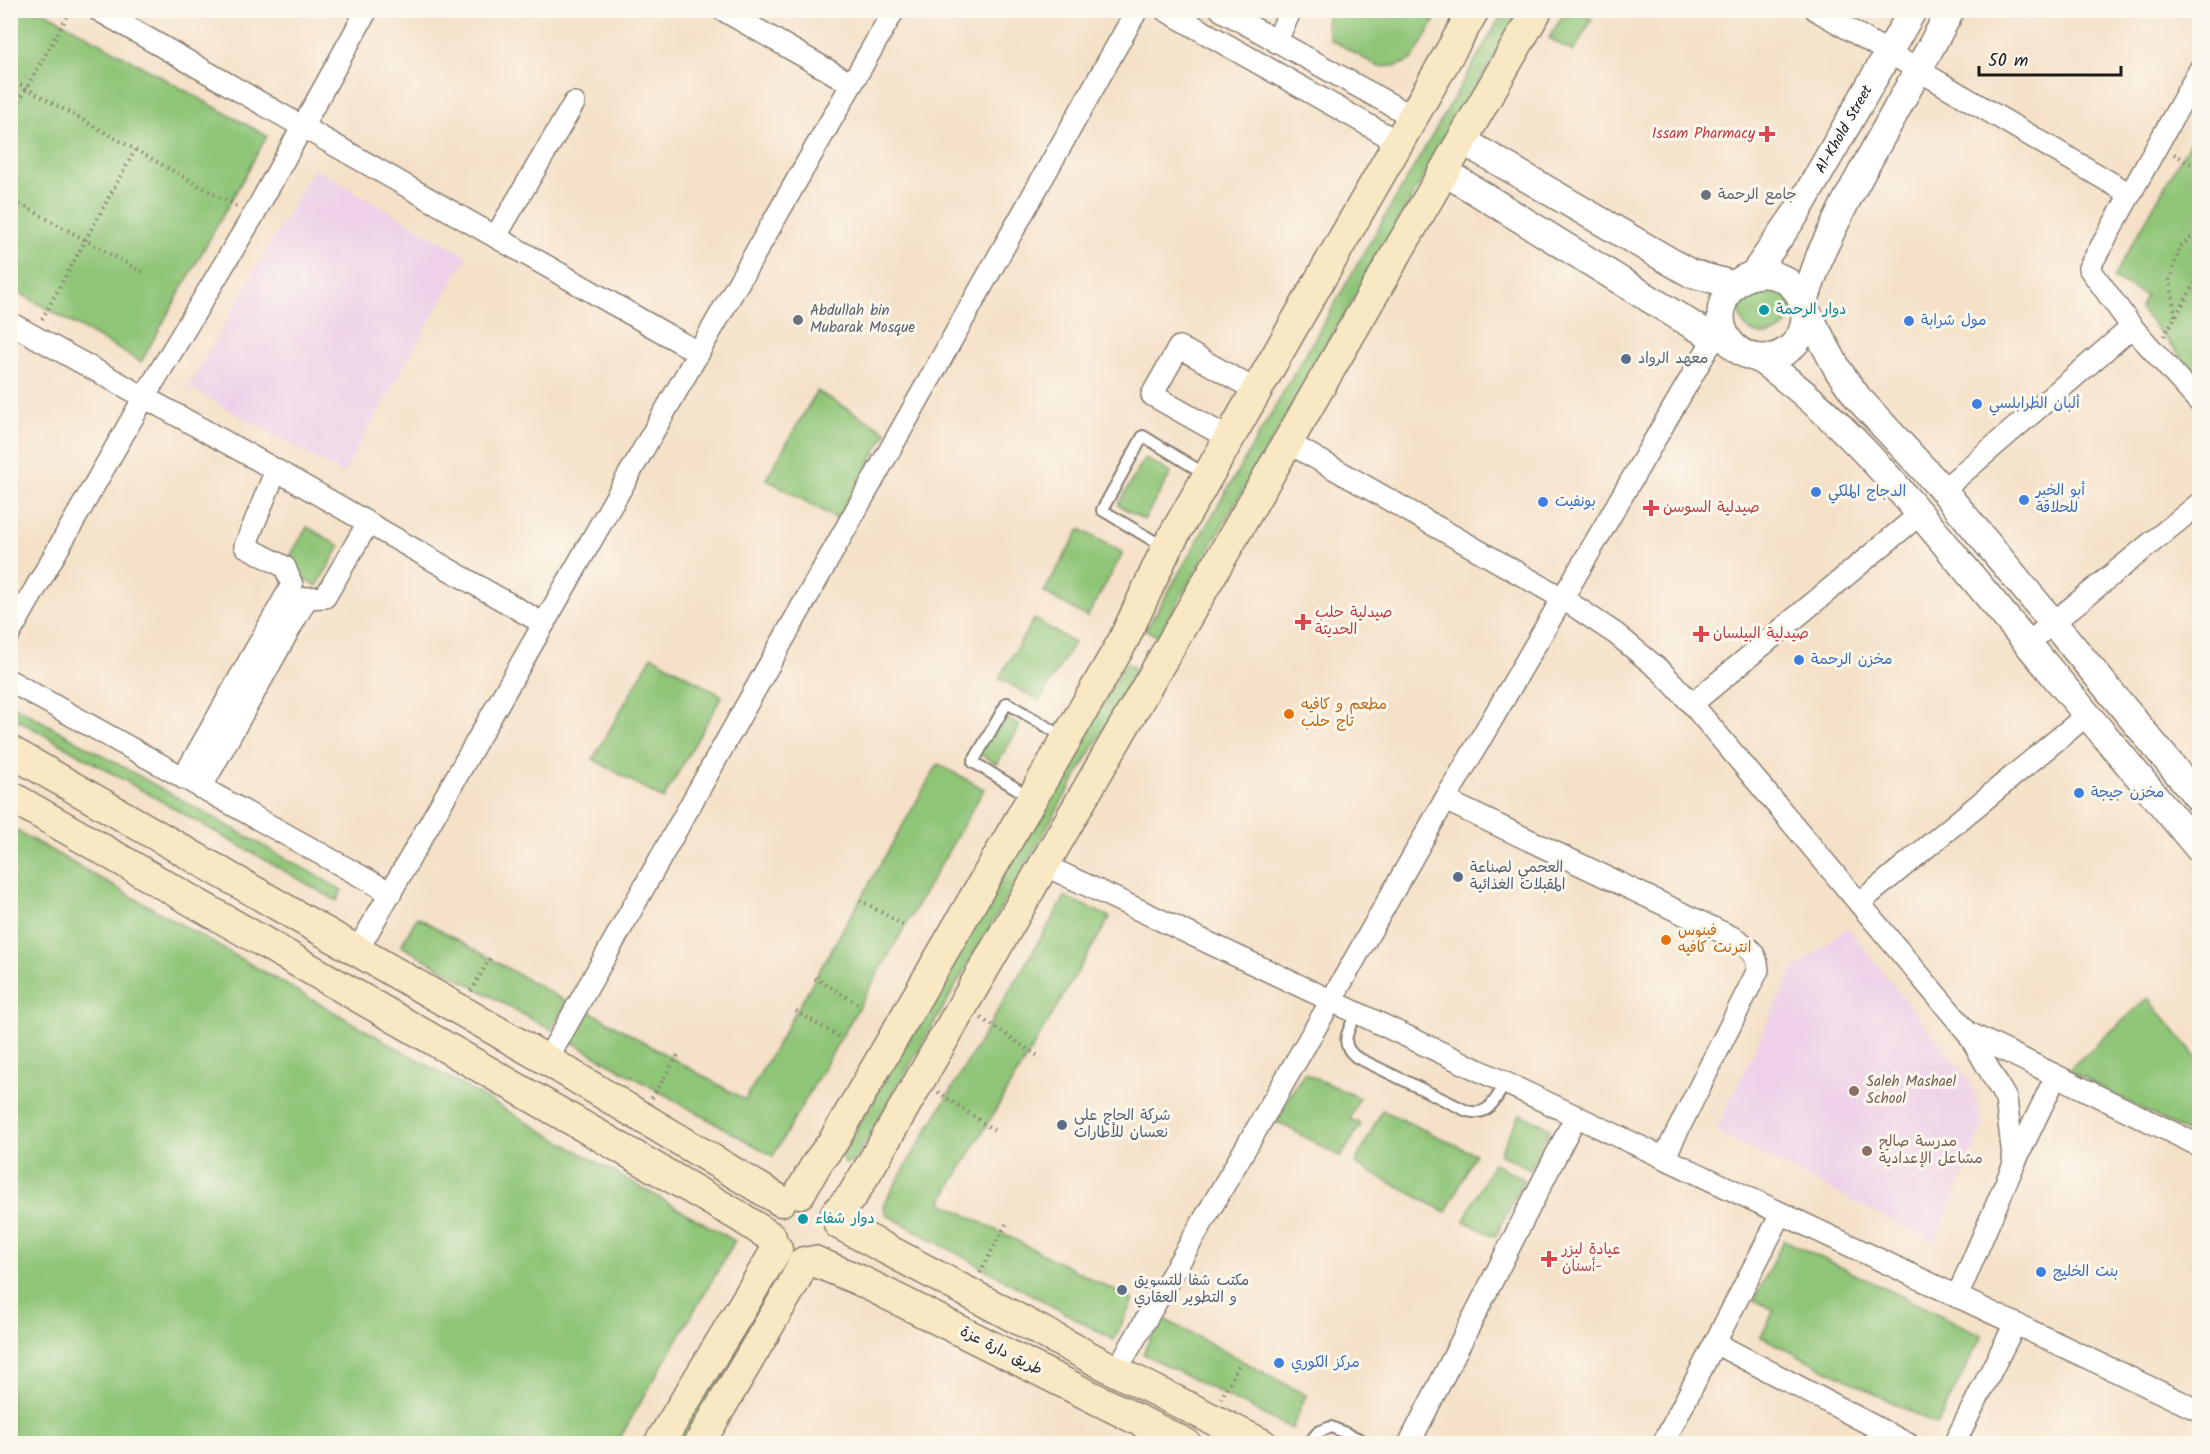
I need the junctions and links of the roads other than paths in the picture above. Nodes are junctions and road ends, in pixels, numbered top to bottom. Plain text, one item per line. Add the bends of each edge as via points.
1 (98, 10) edge
2 (367, 10) edge
3 (723, 10) edge
4 (894, 10) edge
5 (1137, 10) edge
6 (1165, 10) edge
7 (1221, 10) edge
8 (1291, 10) edge
9 (1474, 10) edge
10 (1537, 10) edge
11 (1816, 10) edge
12 (1913, 10) edge
13 (1951, 10) edge
14 (1275, 42) junction
15 (1888, 53) junction
16 (1917, 69) junction
17 (2199, 69) edge
18 (852, 84) junction
19 (574, 103) dead end
20 (1413, 117) junction
21 (302, 126) junction
22 (1463, 141) junction
23 (1398, 142) junction
24 (1445, 172) junction
25 (2130, 194) junction
26 (496, 236) junction
27 (1744, 280) junction
28 (1805, 306) junction
29 (10, 323) edge
30 (2132, 327) junction
31 (1721, 334) junction
32 (699, 353) junction
33 (1759, 359) junction
34 (1257, 390) junction
35 (145, 396) junction
36 (2199, 403) edge
37 (1227, 438) junction
38 (1288, 443) junction
39 (276, 470) junction
40 (1208, 476) junction
41 (1943, 490) junction
42 (2199, 503) edge
43 (1920, 514) junction
44 (368, 523) junction
45 (1166, 549) junction
46 (1562, 598) junction
47 (2053, 623) junction
48 (544, 624) junction
49 (10, 633) edge
50 (1123, 641) junction
51 (2028, 643) junction
52 (1161, 663) junction
53 (10, 681) edge
54 (1692, 704) junction
55 (2087, 715) junction
56 (1067, 738) junction
57 (10, 751) edge
58 (192, 783) junction
59 (10, 796) edge
60 (1032, 798) junction
61 (1445, 800) junction
62 (2199, 800) edge
63 (2199, 850) edge
64 (1044, 866) junction
65 (391, 893) junction
66 (1859, 903) junction
67 (357, 951) junction
68 (1331, 1001) junction
69 (1356, 1013) junction
70 (1968, 1032) junction
71 (547, 1060) junction
72 (2056, 1076) junction
73 (1506, 1083) junction
74 (1576, 1116) junction
75 (2199, 1146) edge
76 (1664, 1158) junction
77 (2014, 1164) junction
78 (790, 1197) junction
79 (1781, 1214) junction
80 (838, 1219) junction
81 (774, 1243) junction
82 (809, 1262) junction
83 (1957, 1297) junction
84 (2015, 1324) junction
85 (1715, 1342) junction
86 (1116, 1371) junction
87 (1174, 1400) junction
88 (2199, 1411) edge
89 (1156, 1437) edge
90 (659, 1443) edge
91 (699, 1443) edge
92 (1186, 1443) edge
93 (1262, 1443) edge
94 (1308, 1443) edge
95 (1365, 1443) edge
96 (1409, 1443) edge
97 (1663, 1443) edge
98 (1908, 1443) edge
99 (1954, 1443) edge

1 - 21 street
2 - 21 street
3 - 18 street
4 - 18 street
5 - 71 street
6 - 23 street
7 - 14 street
8 - 14 street
9 - 20 main road
10 - 22 main road
11 - 15 street
12 - 15 street, Al-Khold Street
13 - 16 street
14 - 20 street
15 - 16 street
15 - 27 street, Al-Khold Street via 1797,212
16 - 25 street
16 - 28 street via 1821,253
17 - 25 street
18 - 32 street
19 - 26 street
20 - 23 main road
21 - 26 street
21 - 35 street via 254,216
22 - 24 main road
22 - 27 street via 1690,273
23 - 34 main road
24 - 31 street via 1682,319
24 - 38 main road
25 - 30 street via 2089,268
26 - 32 street
27 - 28 street via 1769,274 1784,279 1796,289
27 - 31 street via 1725,297
28 - 33 street via 1806,323 1794,346 1784,354
28 - 41 street via 1838,370 1858,398
29 - 35 street
30 - 36 street
30 - 41 street
31 - 33 street via 1736,349
31 - 46 street
32 - 48 street
33 - 43 street via 1836,420
34 - 37 main road
34 - 37 street via 1179,347 1152,395
35 - 39 street
35 - 49 street
37 - 40 main road
38 - 46 street
38 - 52 main road
39 - 44 street
39 - 58 street via 245,546 285,567 292,585
40 - 45 main road
40 - 45 lane via 1143,436 1102,510
41 - 47 street
42 - 47 street
43 - 51 street
43 - 54 street
44 - 48 street
44 - 58 street via 325,597 307,598
45 - 50 main road
46 - 54 street via 1616,634 1662,672
46 - 61 street
47 - 51 street
47 - 62 street
48 - 65 street
50 - 52 main road
50 - 56 main road
51 - 55 street
52 - 64 main road
53 - 58 street
54 - 66 street
55 - 63 street
55 - 66 street
56 - 60 main road
56 - 60 lane via 1007,703 973,762
57 - 67 main road
58 - 65 street
59 - 81 main road via 717,1203
60 - 78 main road via 833,1142
61 - 68 street
61 - 76 street via 1751,948 1758,970
64 - 68 street
64 - 80 main road
65 - 67 street
66 - 70 street
67 - 71 main road
68 - 69 street
68 - 86 street
69 - 73 street
69 - 73 lane via 1345,1040 1347,1050 1467,1111 1478,1114 1488,1110
70 - 72 street
70 - 77 street via 2006,1099
71 - 78 main road via 641,1117
72 - 75 street
72 - 77 street
73 - 74 street
74 - 76 street
74 - 96 street
76 - 79 street
77 - 83 street
78 - 80 main road via 811,1193 821,1197
78 - 81 main road via 771,1218
79 - 83 street
79 - 85 street
80 - 82 main road via 839,1234 830,1251
80 - 86 main road
81 - 82 main road via 794,1261
81 - 90 main road
82 - 89 main road, طريق دارة عزة via 859,1280
82 - 91 main road
83 - 84 street
84 - 88 street
84 - 99 street
85 - 97 street
85 - 98 street
86 - 87 main road
87 - 89 street
87 - 93 main road
89 - 92 main road, طريق دارة عزة
94 - 95 lane via 1331,1426

